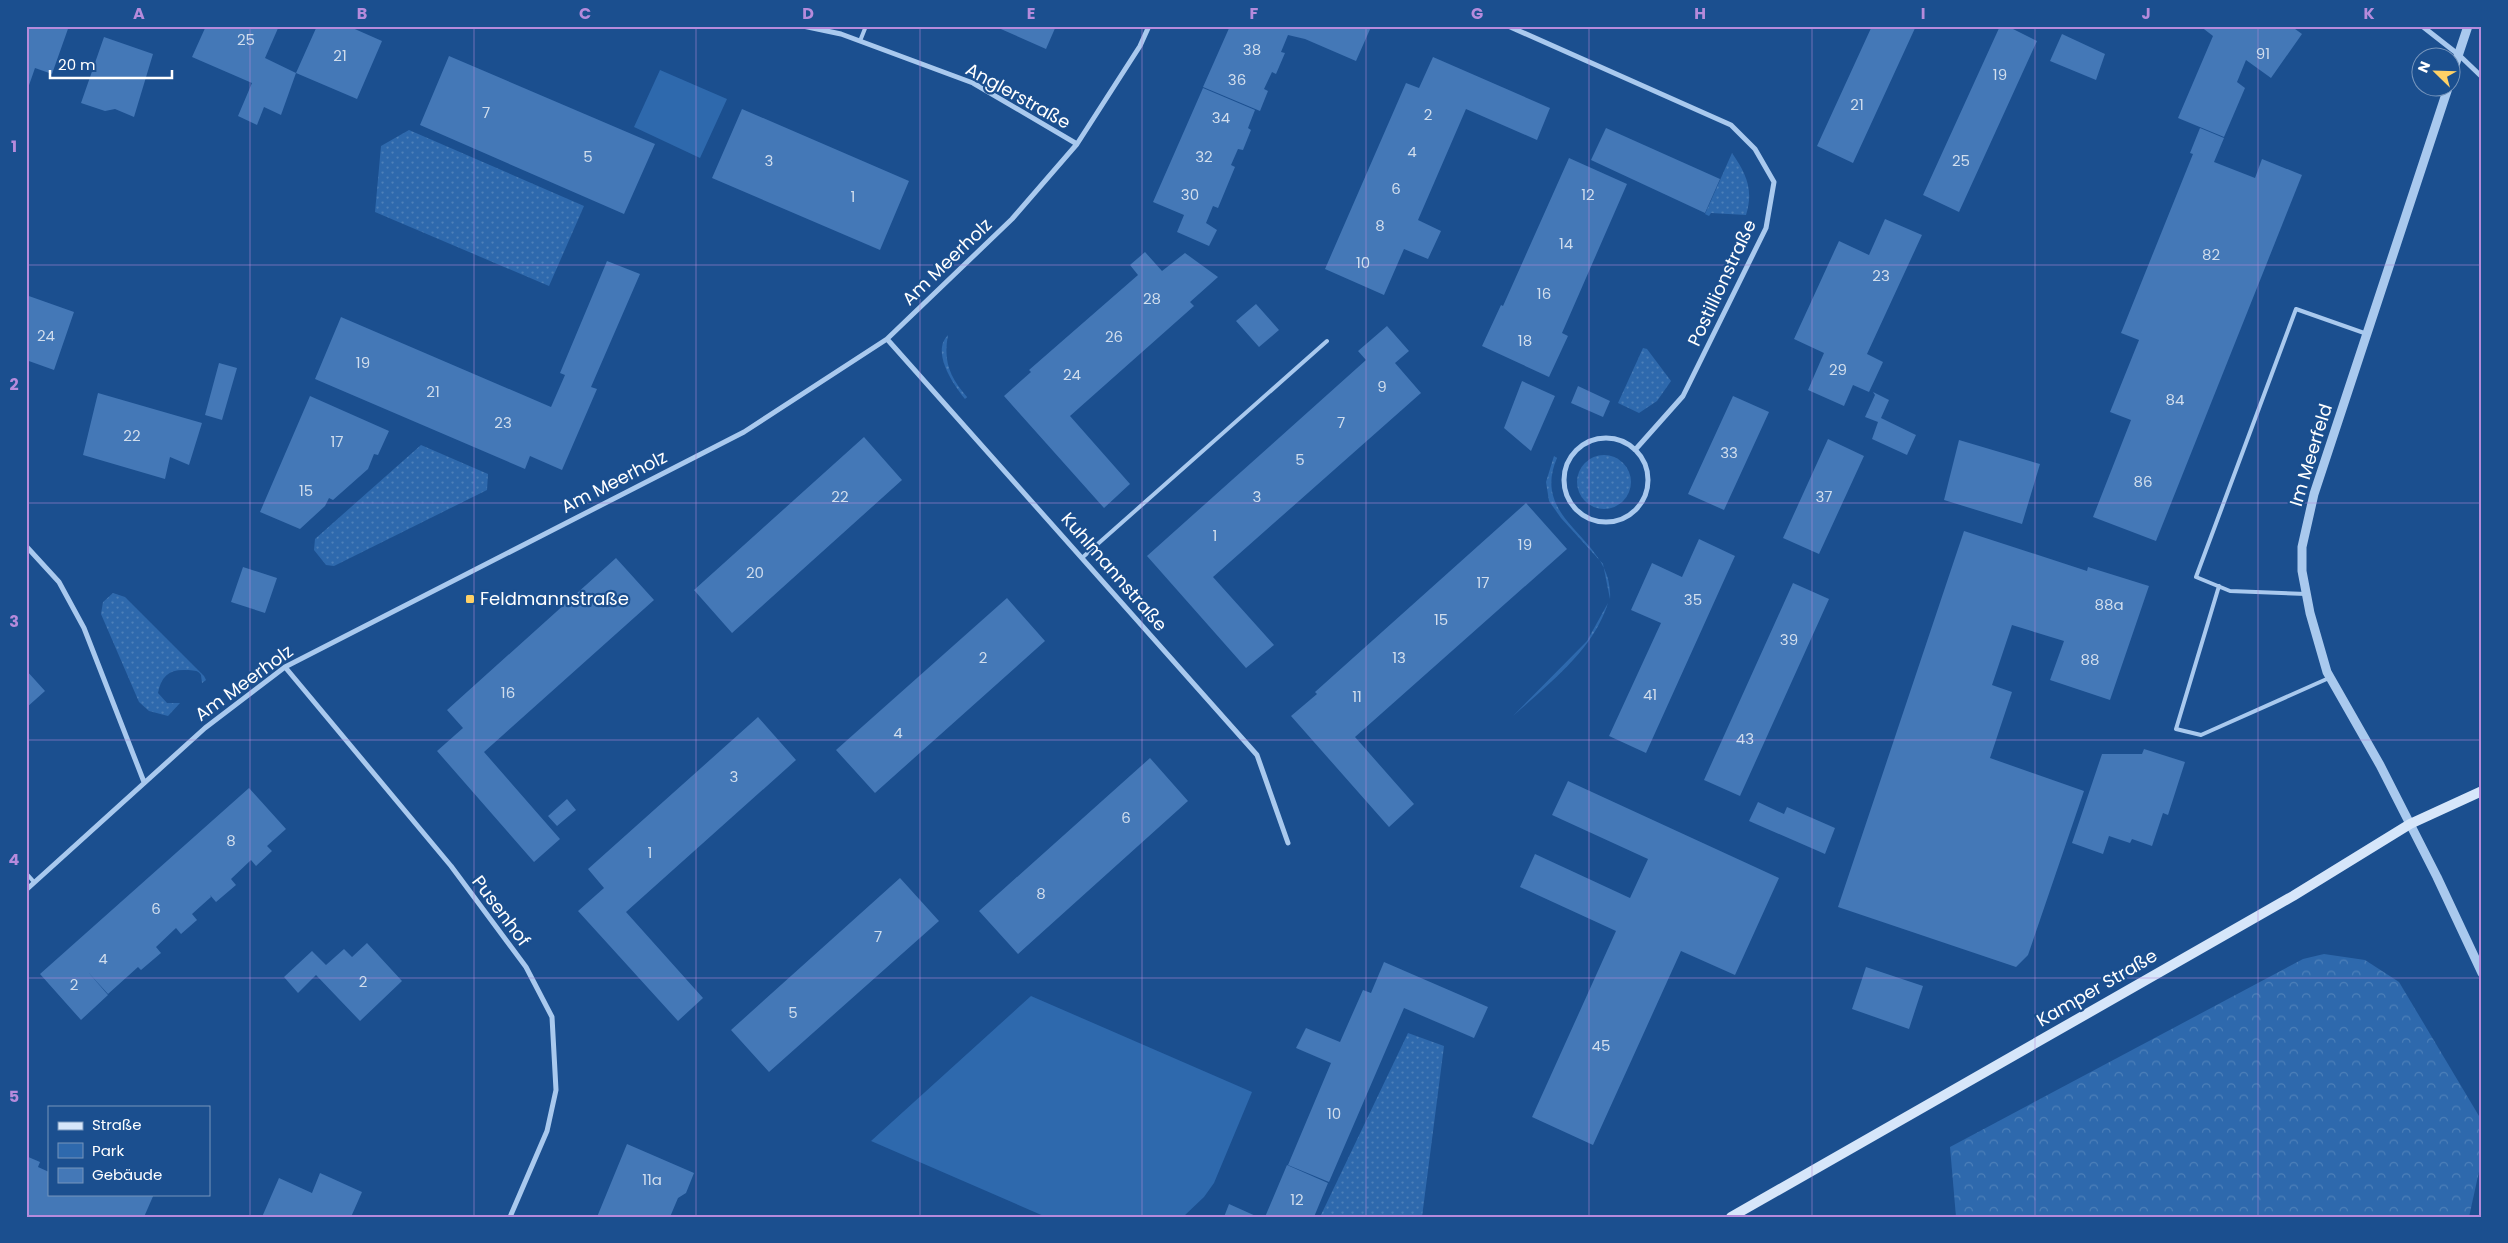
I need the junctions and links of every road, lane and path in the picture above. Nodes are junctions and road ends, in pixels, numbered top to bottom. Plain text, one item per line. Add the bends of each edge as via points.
1 (803, 26) edge
2 (866, 26) edge
3 (1148, 26) edge
4 (1508, 26) edge
5 (2422, 26) edge
6 (2468, 26) edge
7 (860, 41) junction
8 (2450, 48) edge
9 (2460, 52) edge
10 (2460, 56) edge
11 (2482, 77) edge
12 (2445, 98) edge
13 (1077, 144) junction
14 (2368, 334) junction
15 (887, 339) junction
16 (1327, 341) dead end
17 (1635, 450) junction
18 (26, 546) edge
19 (1083, 557) junction
20 (2219, 586) junction
21 (2306, 594) junction
22 (285, 667) junction
23 (2330, 678) junction
24 (144, 782) junction
25 (2482, 791) edge
26 (2410, 824) junction
27 (1288, 843) dead end
28 (26, 873) edge
29 (34, 882) junction
30 (26, 890) edge
31 (2482, 973) edge
32 (510, 1217) edge
33 (1731, 1217) edge

1 - 7 street, Anglerstraße
2 - 7 lane
3 - 13 street, Am Meerholz via 1140,46
4 - 17 street, Postillionstraße via 1731,125 1755,149 1774,182 1766,228 1683,396
5 - 8 street
6 - 9 street
7 - 13 street, Anglerstraße via 973,83
10 - 11 street
12 - 14 street, Im Meerfeld
13 - 15 street, Am Meerholz via 1012,219
14 - 20 lane via 2296,309 2196,576
14 - 21 street, Im Meerfeld via 2309,512 2302,547
15 - 19 street, Kuhlmannstraße
15 - 22 street, Am Meerholz via 744,432
16 - 19 lane
17 - 17 street via 1622,441 1604,438 1576,451 1567,464 1564,480 1568,497 1576,509 1590,519 1606,522 1623,519 1636,510 1645,496 1648,479
18 - 24 street via 59,582 84,628
19 - 27 street, Kuhlmannstraße via 1257,755
20 - 21 lane via 2230,591
20 - 23 lane via 2176,729 2201,735
21 - 23 street, Im Meerfeld
22 - 24 street, Am Meerholz via 205,728
22 - 32 street, Pusenhof via 451,866 526,967 552,1016 556,1090 549,1122
23 - 26 street, Im Meerfeld
24 - 29 street, Am Meerholz
25 - 26 main road, Kamper Straße
26 - 31 street, Im Meerfeld
26 - 33 main road, Kamper Straße via 2293,896
28 - 29 lane
29 - 30 street, Am Meerholz

